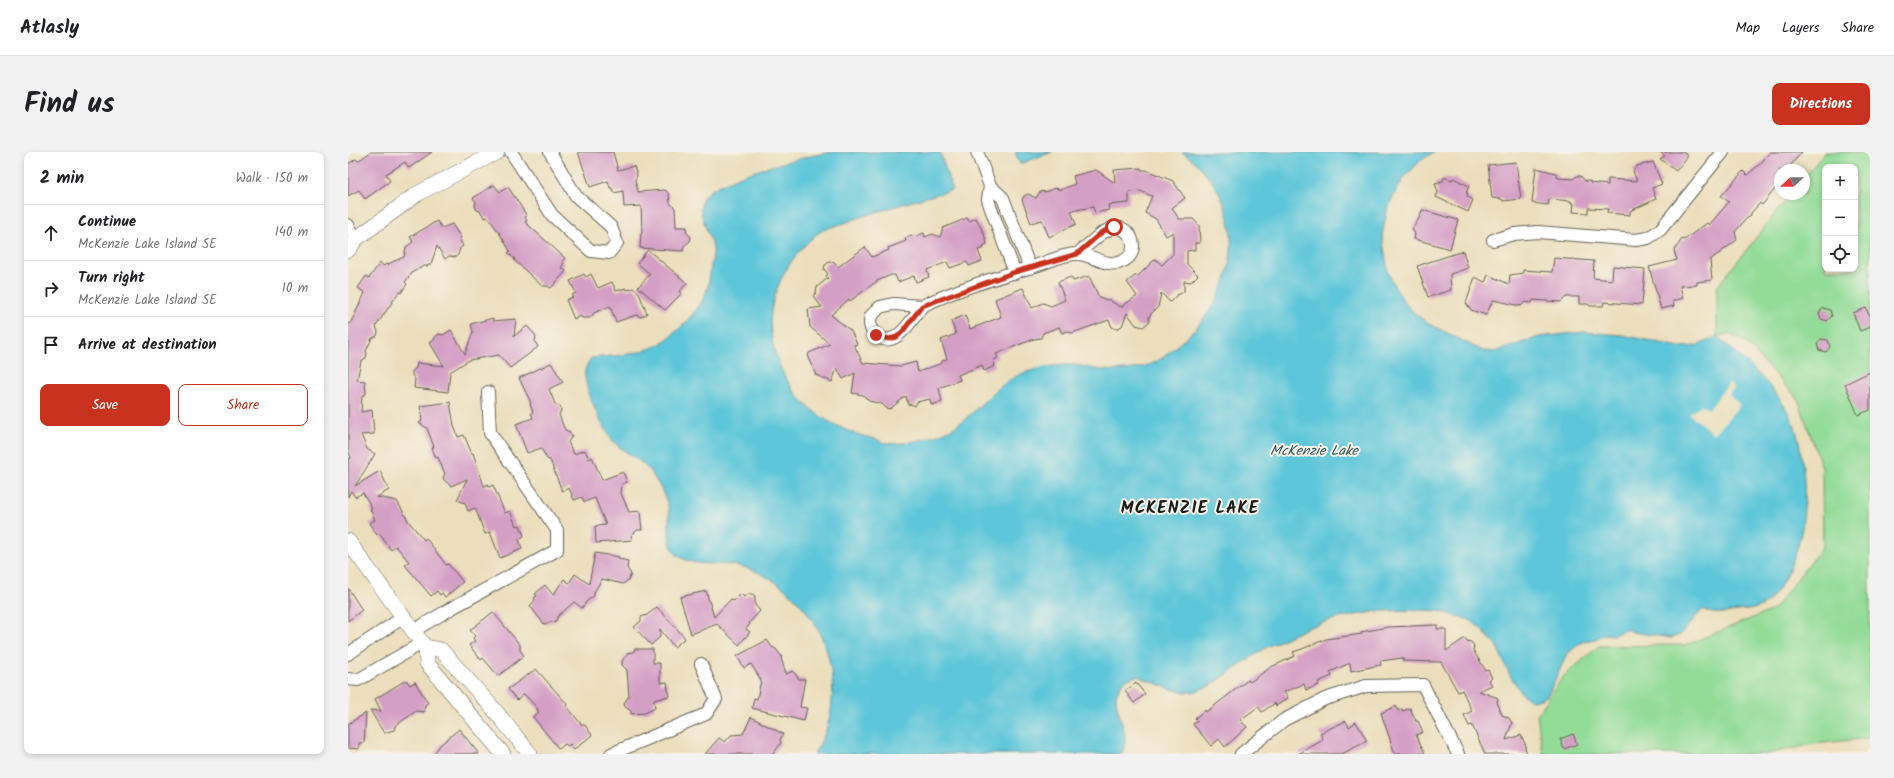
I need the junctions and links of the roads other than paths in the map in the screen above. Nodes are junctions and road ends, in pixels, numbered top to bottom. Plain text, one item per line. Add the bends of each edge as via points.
1 (496, 152) edge
2 (511, 152) edge
3 (550, 152) edge
4 (977, 152) edge
5 (1723, 152) edge
6 (990, 186) junction
7 (348, 225) edge
8 (1494, 240) dead end
9 (352, 245) edge
10 (1077, 254) dead end
11 (1030, 268) junction
12 (1015, 272) junction
13 (922, 306) dead end
14 (488, 392) dead end
15 (348, 541) edge
16 (402, 618) junction
17 (420, 641) junction
18 (348, 654) edge
19 (701, 664) dead end
20 (348, 679) edge
21 (503, 754) edge
22 (530, 754) edge
23 (611, 754) edge
24 (1241, 754) edge
25 (1458, 754) edge

1 - 9 street via 417,194
2 - 3 street via 552,215 591,250 609,253 617,242 611,227 576,196
4 - 6 street
5 - 8 street via 1665,224 1648,238 1636,240 1538,232 1521,233
6 - 11 street via 999,192 1004,201
6 - 12 street via 989,202
7 - 9 street
10 - 11 street
11 - 12 street
12 - 13 street
14 - 17 street via 490,433 557,530 557,550 450,609
15 - 16 street
16 - 17 street
16 - 18 street
17 - 20 street via 358,680
17 - 21 street via 427,663
17 - 22 street via 441,650
19 - 23 street via 716,699 706,714
24 - 25 street via 1284,720 1325,699 1366,686 1423,684

